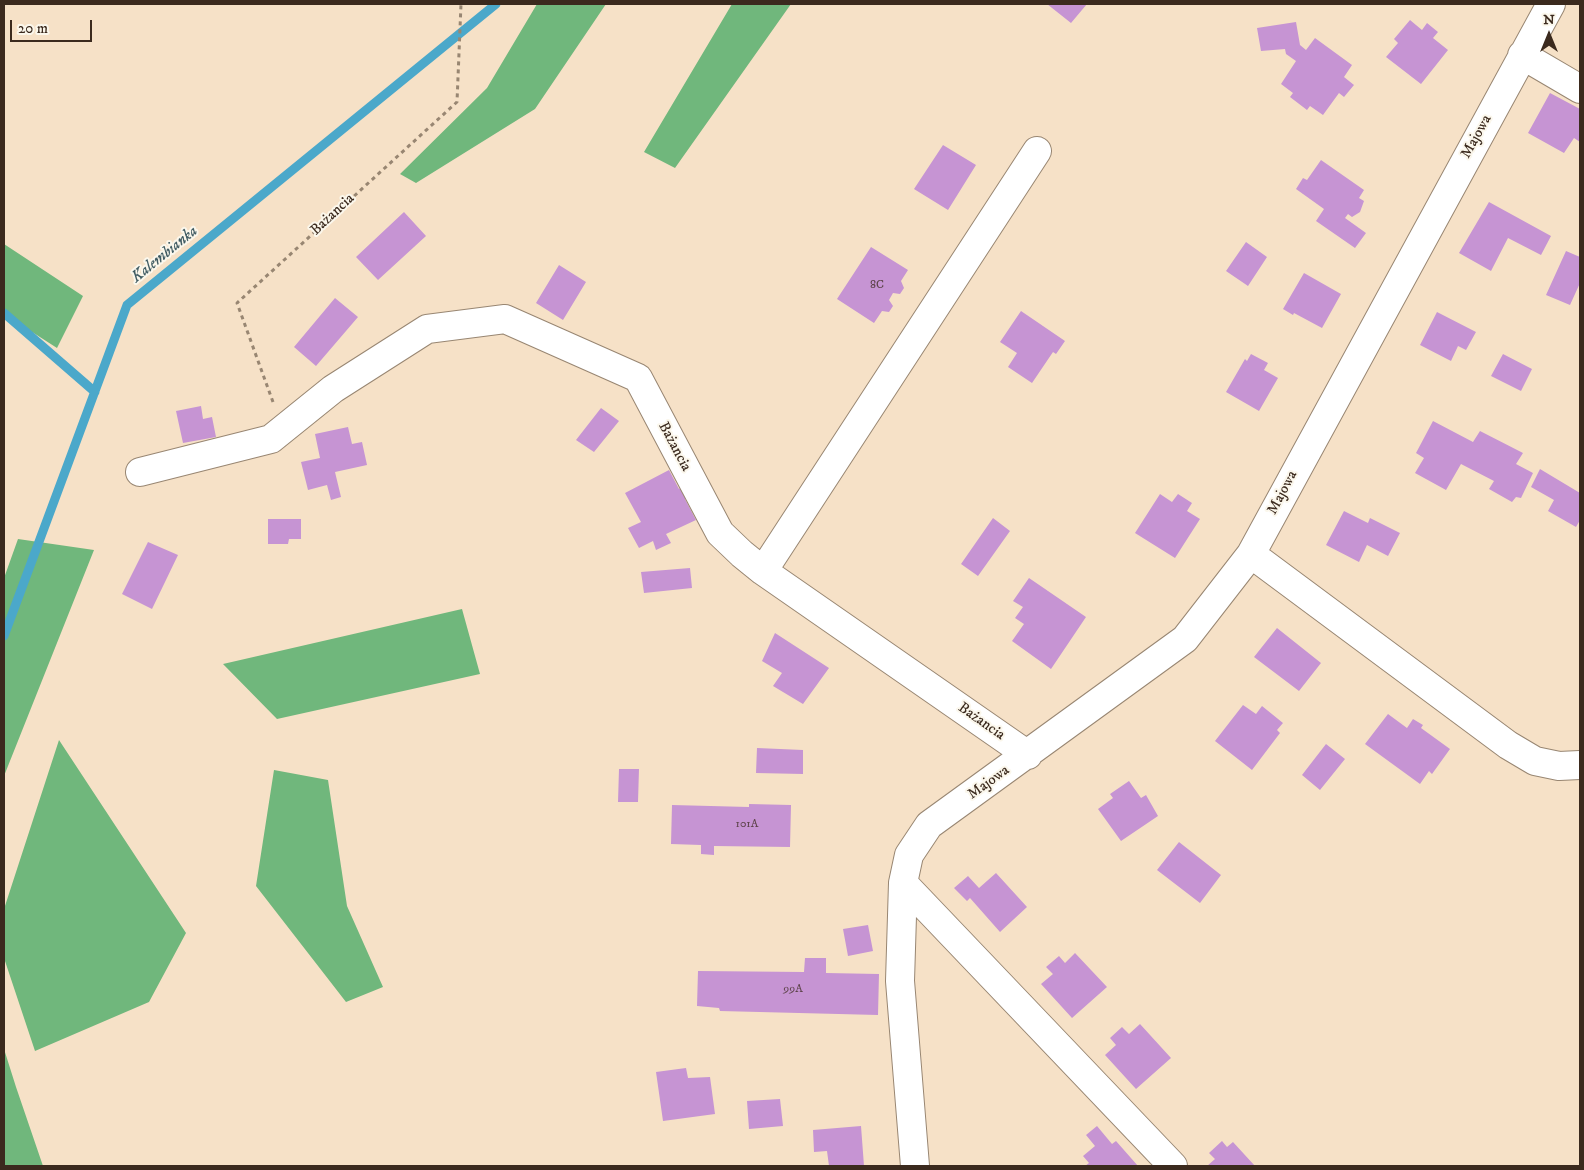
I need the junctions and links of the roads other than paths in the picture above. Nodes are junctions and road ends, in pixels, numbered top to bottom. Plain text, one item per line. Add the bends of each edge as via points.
1 (1551, 4) edge
2 (1522, 56) junction
3 (1580, 89) edge
4 (1037, 151) dead end
5 (140, 472) dead end
6 (1251, 554) junction
7 (763, 572) junction
8 (1028, 755) junction
9 (1580, 765) edge
10 (903, 883) junction
11 (915, 1166) edge
12 (1172, 1166) edge

1 - 2 street, Majowa
2 - 3 street
2 - 6 street, Majowa
4 - 7 street
5 - 7 street, Bażancia via 271,439 333,389 427,329 505,319 638,378 720,532
6 - 8 street, Majowa via 1185,639
6 - 9 street via 1508,745 1536,761 1559,766
7 - 8 street, Bażancia
8 - 10 street, Majowa via 929,825 909,855
10 - 11 street, Majowa via 900,981
10 - 12 street

